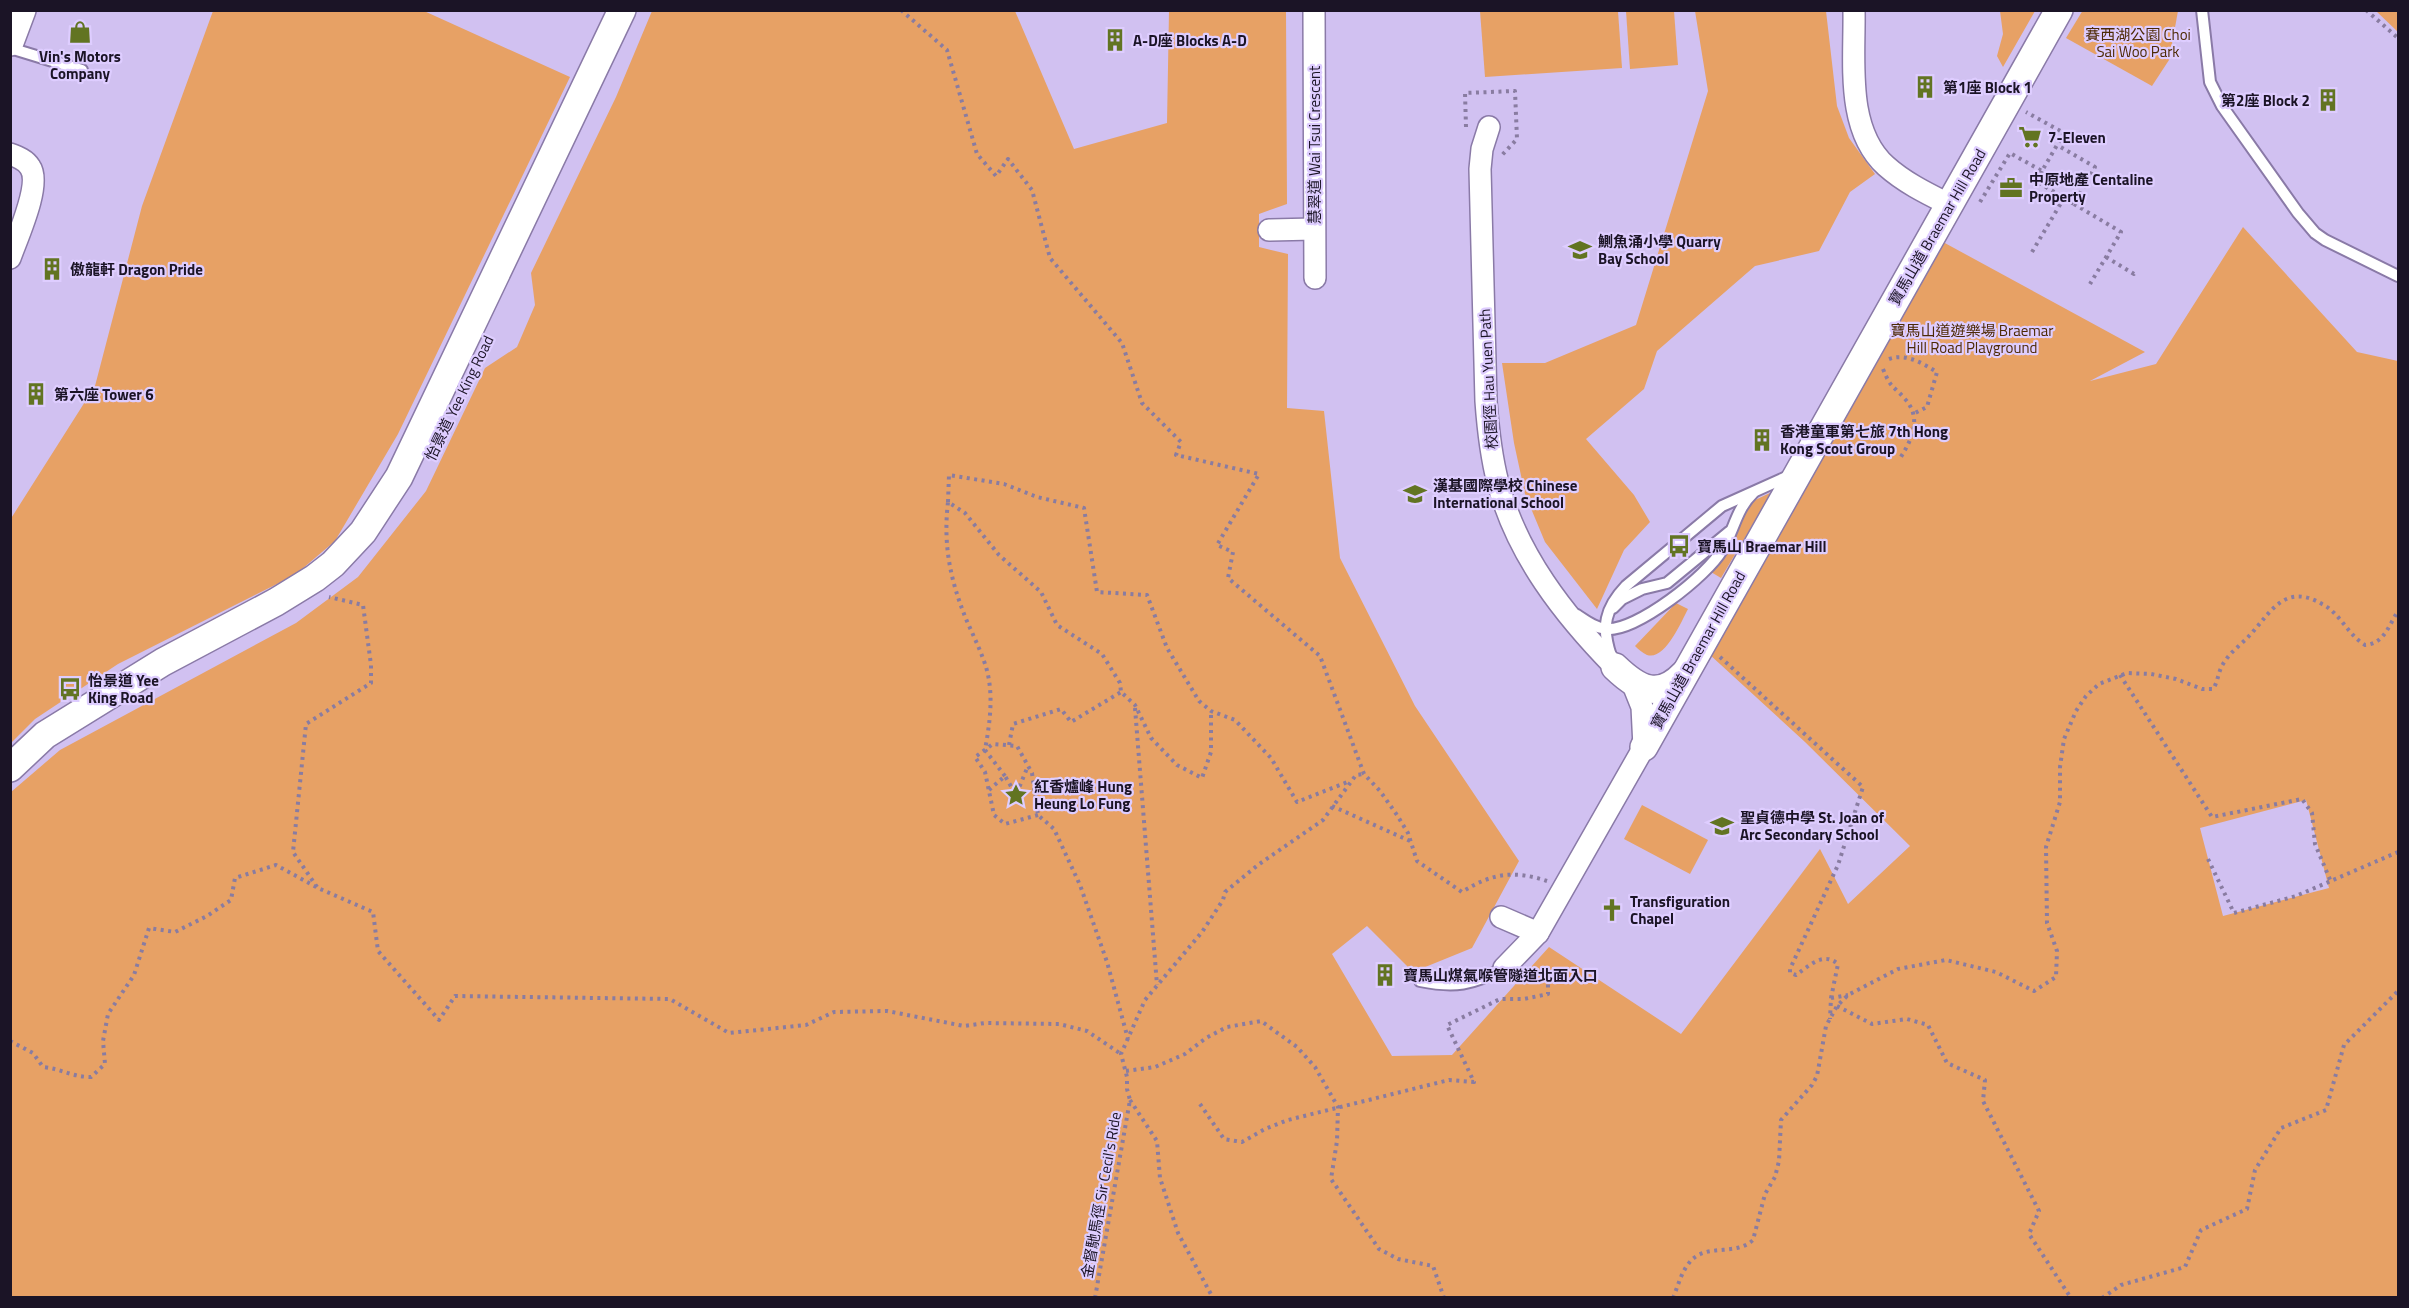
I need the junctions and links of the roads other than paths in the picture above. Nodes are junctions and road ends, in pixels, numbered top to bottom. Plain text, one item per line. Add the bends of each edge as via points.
1 (22, 10) edge
2 (622, 10) edge
3 (1314, 10) edge
4 (1854, 10) edge
5 (2059, 10) edge
6 (2202, 10) edge
7 (10, 42) edge
8 (10, 48) edge
9 (82, 70) dead end
10 (1490, 127) dead end
11 (10, 154) edge
12 (1954, 208) junction
13 (1314, 229) junction
14 (1269, 230) dead end
15 (10, 258) edge
16 (2398, 276) edge
17 (1315, 279) dead end
18 (1797, 473) junction
19 (1755, 491) junction
20 (1730, 531) junction
21 (1559, 604) junction
22 (1606, 614) junction
23 (1605, 630) junction
24 (1689, 669) junction
25 (1620, 671) junction
26 (1644, 747) junction
27 (10, 768) edge
28 (1501, 917) dead end
29 (1538, 933) junction
30 (1504, 968) joint
31 (1419, 981) dead end

1 - 7 street
2 - 27 street, 怡景道 Yee King Road via 606,32 399,477 363,532 315,578 45,735
3 - 13 street, 慧翠道 Wai Tsui Crescent
4 - 12 street via 1856,103 1873,150 1900,177
5 - 12 street, 寶馬山道 Braemar Hill Road
6 - 16 lane via 2210,82 2222,106 2298,213 2315,233 2333,245
8 - 9 lane
10 - 21 street, 校園徑 Hau Yuen Path via 1480,169 1489,433 1498,483 1512,522
11 - 15 street via 30,167 34,184
12 - 18 street, 寶馬山道 Braemar Hill Road
13 - 14 street
13 - 17 street, 慧翠道 Wai Tsui Crescent
18 - 19 lane
18 - 24 street, 寶馬山道 Braemar Hill Road
19 - 20 lane via 1738,512
19 - 22 lane via 1722,506 1652,563 1618,594
20 - 22 lane via 1667,583 1642,589
20 - 23 lane via 1711,567 1676,596 1635,622
21 - 23 lane
21 - 25 street, 校園徑 Hau Yuen Path
22 - 23 lane
23 - 25 lane via 1608,648
24 - 25 street via 1664,690 1651,689
24 - 26 street, 寶馬山道 Braemar Hill Road
25 - 26 street, 校園徑 Hau Yuen Path via 1634,687 1642,707
26 - 29 street, 寶馬山道 Braemar Hill Road
28 - 29 street
29 - 30 street, 寶馬山道 Braemar Hill Road
30 - 31 lane via 1468,984 1444,986

